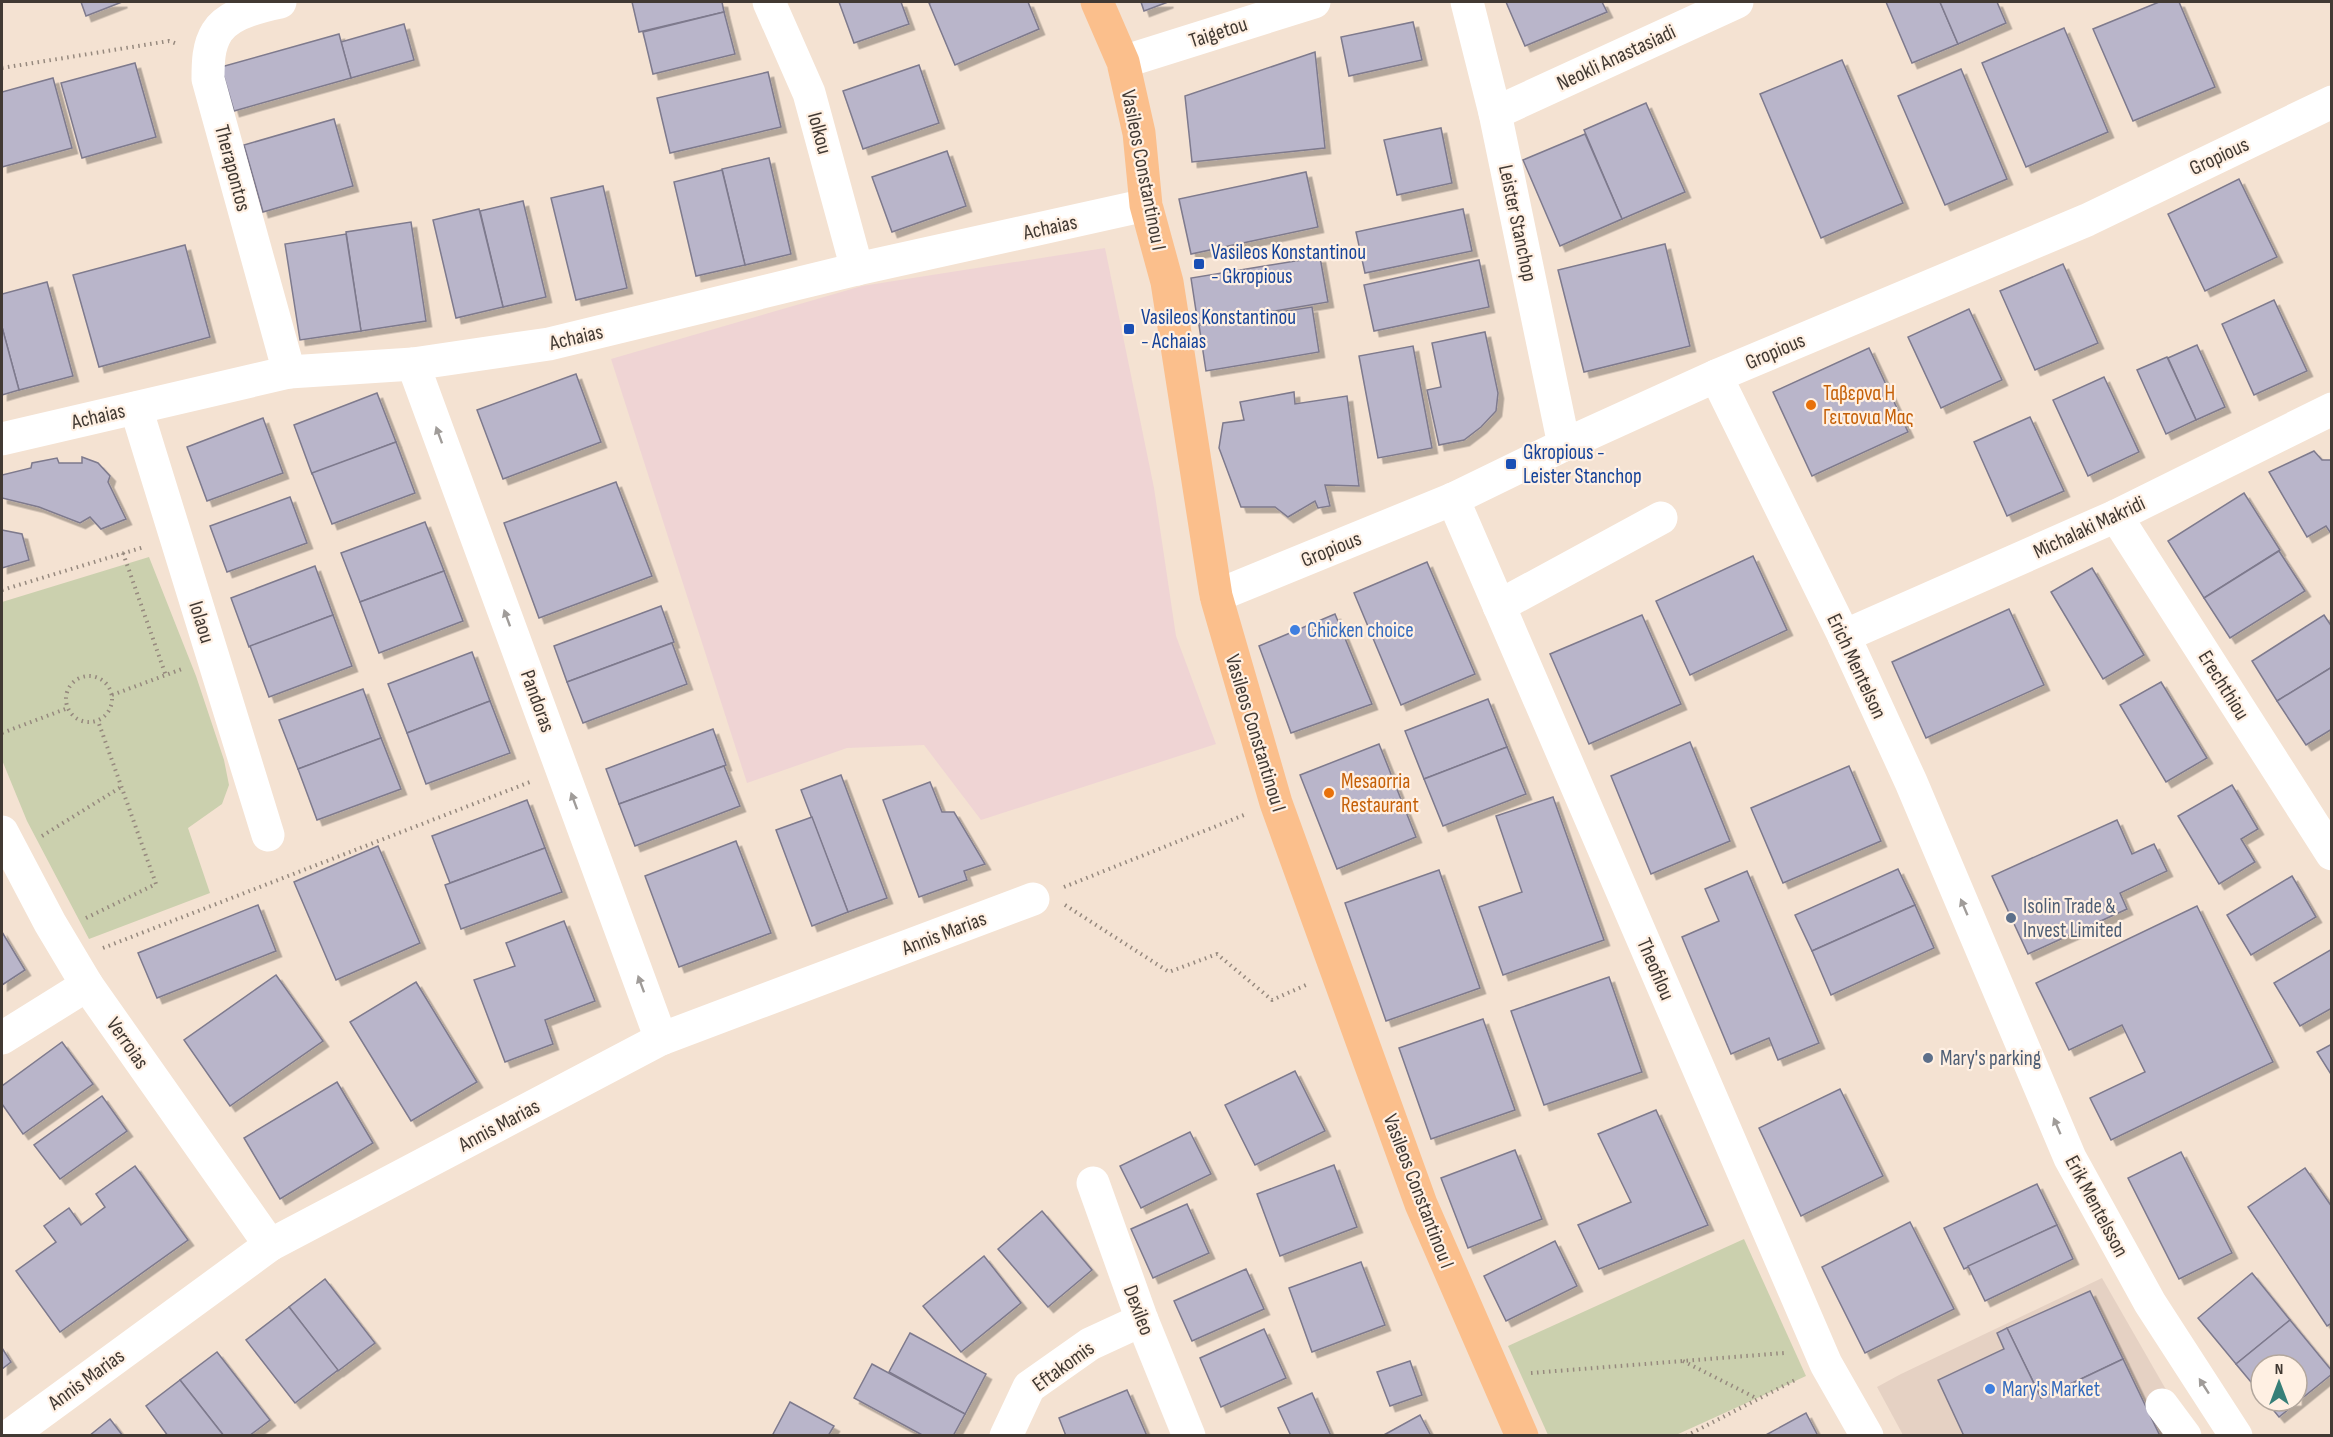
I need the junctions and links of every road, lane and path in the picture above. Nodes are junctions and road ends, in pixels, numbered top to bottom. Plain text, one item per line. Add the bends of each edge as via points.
1 (280, 2) edge
2 (769, 2) edge
3 (1097, 2) edge
4 (1314, 2) edge
5 (1467, 2) edge
6 (1737, 2) edge
7 (208, 56) junction
8 (1123, 62) junction
9 (2, 68) edge
10 (2331, 102) edge
11 (1495, 113) junction
12 (1146, 205) junction
13 (857, 269) junction
14 (413, 364) junction
15 (289, 372) junction
16 (1716, 376) junction
17 (135, 408) junction
18 (2331, 409) edge
19 (2, 439) edge
20 (1564, 445) junction
21 (1453, 499) junction
22 (2116, 516) junction
23 (1661, 518) dead end
24 (176, 537) junction
25 (123, 553) junction
26 (2, 590) edge
27 (1216, 596) junction
28 (1499, 606) junction
29 (1844, 636) junction
30 (213, 658) junction
31 (166, 676) junction
32 (112, 695) junction
33 (68, 708) junction
34 (98, 721) junction
35 (2, 733) edge
36 (563, 769) junction
37 (121, 787) junction
38 (1276, 803) junction
39 (268, 836) dead end
40 (7, 843) edge
41 (2331, 854) edge
42 (1033, 899) junction
43 (55, 932) junction
44 (1987, 961) joint
45 (80, 972) junction
46 (1336, 972) junction
47 (2, 1038) edge
48 (661, 1039) junction
49 (1093, 1183) dead end
50 (270, 1245) junction
51 (1142, 1320) junction
52 (1790, 1353) dead end
53 (1683, 1361) junction
54 (1826, 1364) junction
55 (1529, 1373) dead end
56 (1758, 1399) junction
57 (2162, 1405) dead end
58 (9, 1436) edge
59 (1006, 1436) edge
60 (1189, 1436) edge
61 (1522, 1436) edge
62 (1686, 1436) edge
63 (1867, 1436) edge
64 (2185, 1436) edge
65 (2236, 1436) edge

1 - 7 street, Therapontos via 240,13 217,32
2 - 13 street, Iolkou via 809,93
3 - 8 main road, Vasileos Constantinou I
4 - 8 street, Taigetou
5 - 11 street, Leister Stanchop
6 - 11 street, Neokli Anastasiadi
7 - 9 path via 169,41
7 - 15 street, Therapontos via 208,79
8 - 12 main road, Vasileos Constantinou I via 1139,133
10 - 16 street, Gropious via 2087,220
11 - 20 street, Leister Stanchop
12 - 13 street, Achaias
12 - 27 main road, Vasileos Constantinou I via 1167,282
13 - 14 street, Achaias via 549,344
14 - 15 street, Achaias
36 -> 14 street, Pandoras
15 - 17 street, Achaias
16 - 20 street, Gropious
16 - 29 street, Erich Mentelson
17 - 19 street, Achaias
17 - 24 street, Iolaou
18 - 22 street, Michalaki Makridi
20 - 21 street, Gropious
21 - 27 street, Gropious
21 - 28 street, Theofilou
22 - 29 street, Michalaki Makridi
22 - 41 street, Erechthiou
23 - 28 street
24 - 25 path
24 - 30 street, Iolaou
25 - 26 path
25 - 31 path
27 - 38 main road, Vasileos Constantinou I
28 - 54 street, Theofilou
44 -> 29 street, Erich Mentelson
30 - 31 path
30 - 39 street, Iolaou
31 - 32 path
32 - 33 path via 102,679 82,677 68,690
32 - 34 path via 112,705
33 - 34 path via 86,722
33 - 35 path
34 - 37 path
36 - 45 path
48 -> 36 street, Pandoras
37 - 40 path
37 - 43 path via 156,884
38 - 42 path
38 - 46 main road, Vasileos Constantinou I
40 - 43 street, Verroias
42 - 46 path via 1057,900 1168,972 1217,954 1272,1000
42 - 48 street, Annis Marias
43 - 45 street, Verroias
65 -> 44 street, Erik Mentelsson via 2150,1303 2070,1158
45 - 47 street
45 - 50 street, Verroias
46 - 61 main road, Vasileos Constantinou I via 1421,1204
48 - 50 street, Annis Marias
49 - 51 street, Dexileo
50 - 58 street, Annis Marias
51 - 59 street, Eftakomis via 1090,1344 1029,1387
51 - 60 street, Dexileo
52 - 53 path
53 - 55 path
53 - 56 path
54 - 56 path
54 - 63 street, Theofilou
56 - 62 path
57 - 64 street

